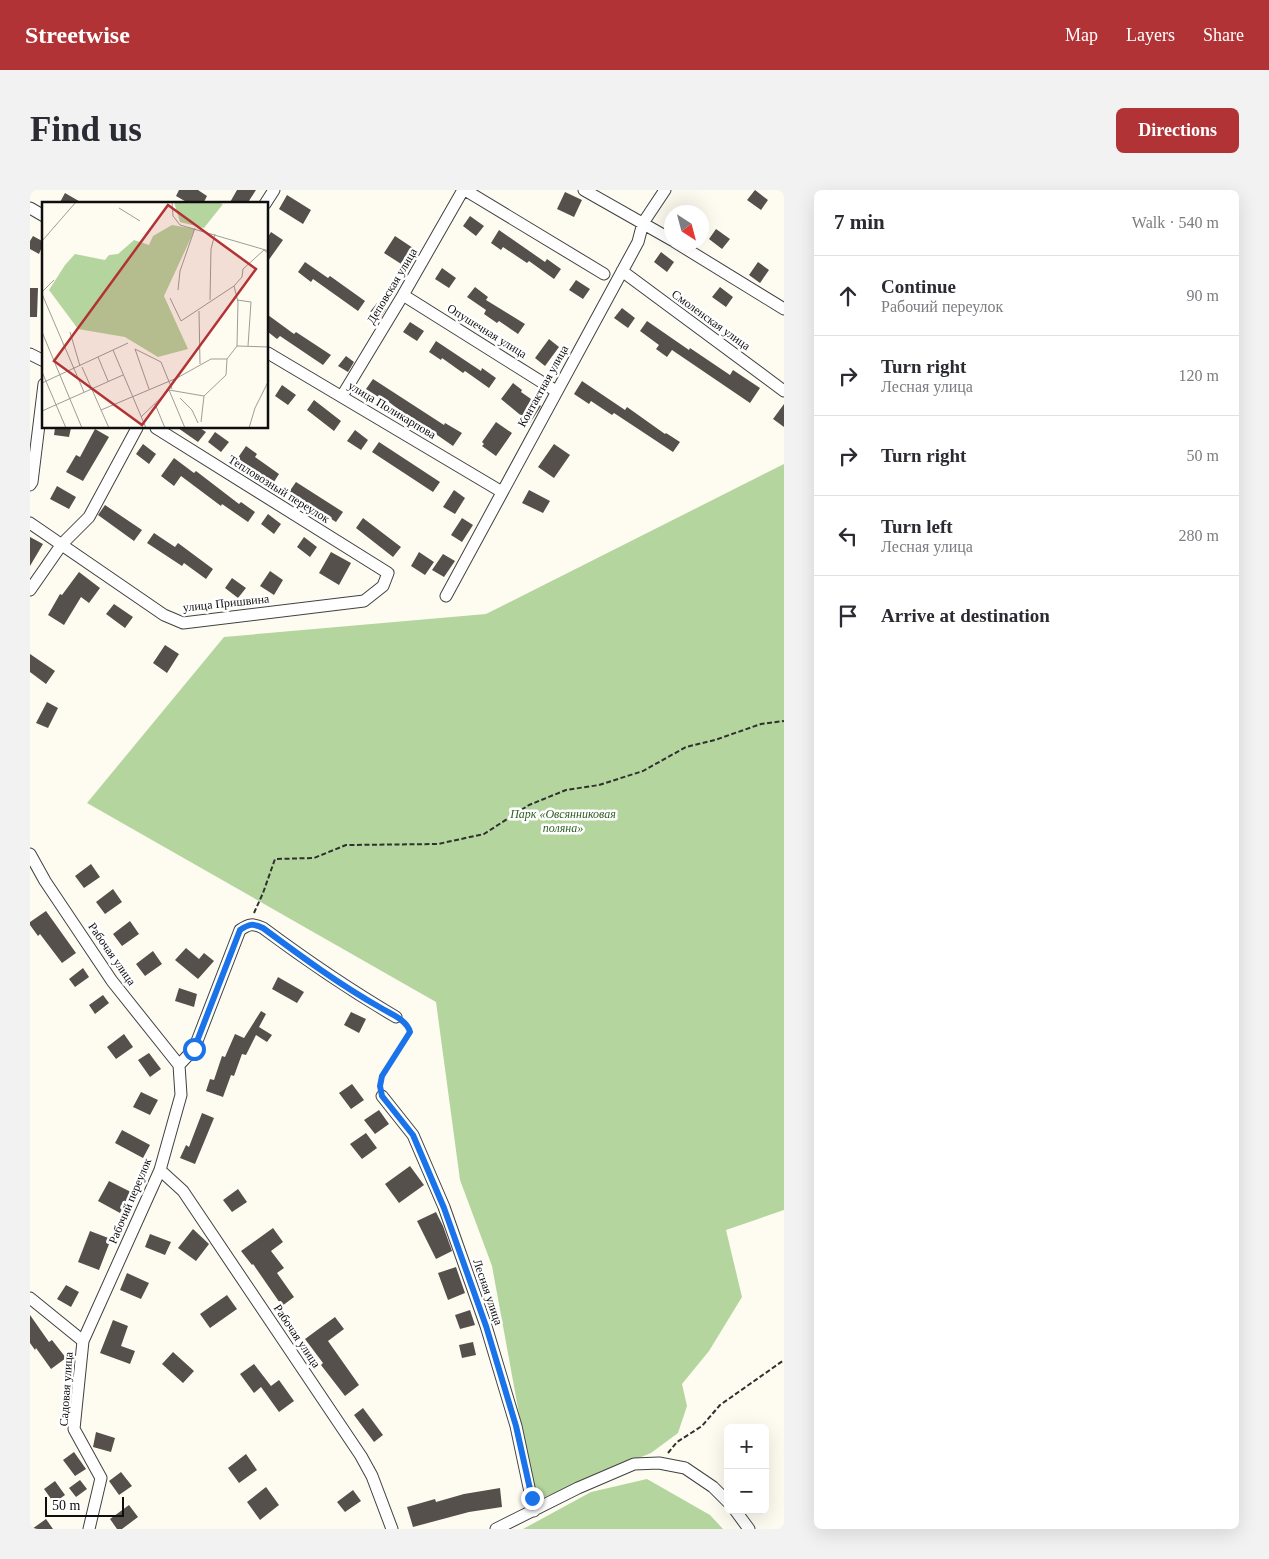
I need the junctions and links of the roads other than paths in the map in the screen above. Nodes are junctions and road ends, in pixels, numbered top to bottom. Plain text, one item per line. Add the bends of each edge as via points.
1 (274, 190) edge
2 (464, 190) edge
3 (584, 190) edge
4 (665, 190) edge
5 (267, 202) edge
6 (30, 208) edge
7 (42, 215) edge
8 (643, 223) junction
9 (664, 235) edge
10 (688, 250) edge
11 (622, 271) junction
12 (604, 274) dead end
13 (403, 295) junction
14 (784, 309) edge
15 (30, 354) edge
16 (269, 354) edge
17 (42, 360) edge
18 (556, 391) junction
19 (784, 391) edge
20 (342, 396) junction
21 (42, 400) edge
22 (136, 429) edge
23 (158, 429) edge
24 (30, 485) edge
25 (502, 492) junction
26 (30, 523) edge
27 (62, 544) junction
28 (30, 590) edge
29 (446, 596) dead end
30 (364, 601) joint
31 (30, 854) edge
32 (396, 1017) road end
33 (179, 1064) junction
34 (382, 1096) road end
35 (160, 1170) junction
36 (30, 1298) edge
37 (83, 1341) junction
38 (724, 1498) edge
39 (534, 1511) junction
40 (738, 1514) edge
41 (89, 1529) edge
42 (392, 1529) edge
43 (496, 1529) edge
44 (749, 1529) edge

1 - 5 street
2 - 12 street
2 - 13 street, Деповская улица
3 - 8 street
4 - 8 street, Контактная улица
6 - 7 street
8 - 9 street
8 - 11 street, Контактная улица via 638,242
10 - 14 street
11 - 18 street, Контактная улица
11 - 19 street, Смоленская улица
13 - 18 street, Опушечная улица
13 - 20 street, Деповская улица
15 - 17 street
16 - 20 street, улица Поликарпова
18 - 25 street, Контактная улица
20 - 25 street, улица Поликарпова
21 - 24 street
22 - 27 street via 89,517
23 - 30 street, Тепловозный переулок via 388,573 383,586
25 - 29 street, Контактная улица
26 - 27 street, улица Пришвина
27 - 28 street
27 - 30 street, улица Пришвина via 164,615 183,623
31 - 33 street, Рабочая улица via 112,981
32 - 33 street via 361,997 256,924 244,927 194,1049
33 - 35 street, Рабочий переулок via 181,1095
34 - 39 street, Лесная улица via 413,1135 444,1208 489,1335 516,1426
35 - 37 street, Рабочий переулок
35 - 42 street, Рабочая улица via 183,1191 361,1456
36 - 37 street, Садовая улица
37 - 41 street, Садовая улица via 74,1429 101,1478
38 - 39 street via 685,1468 659,1463 634,1464
39 - 43 street
40 - 44 street

